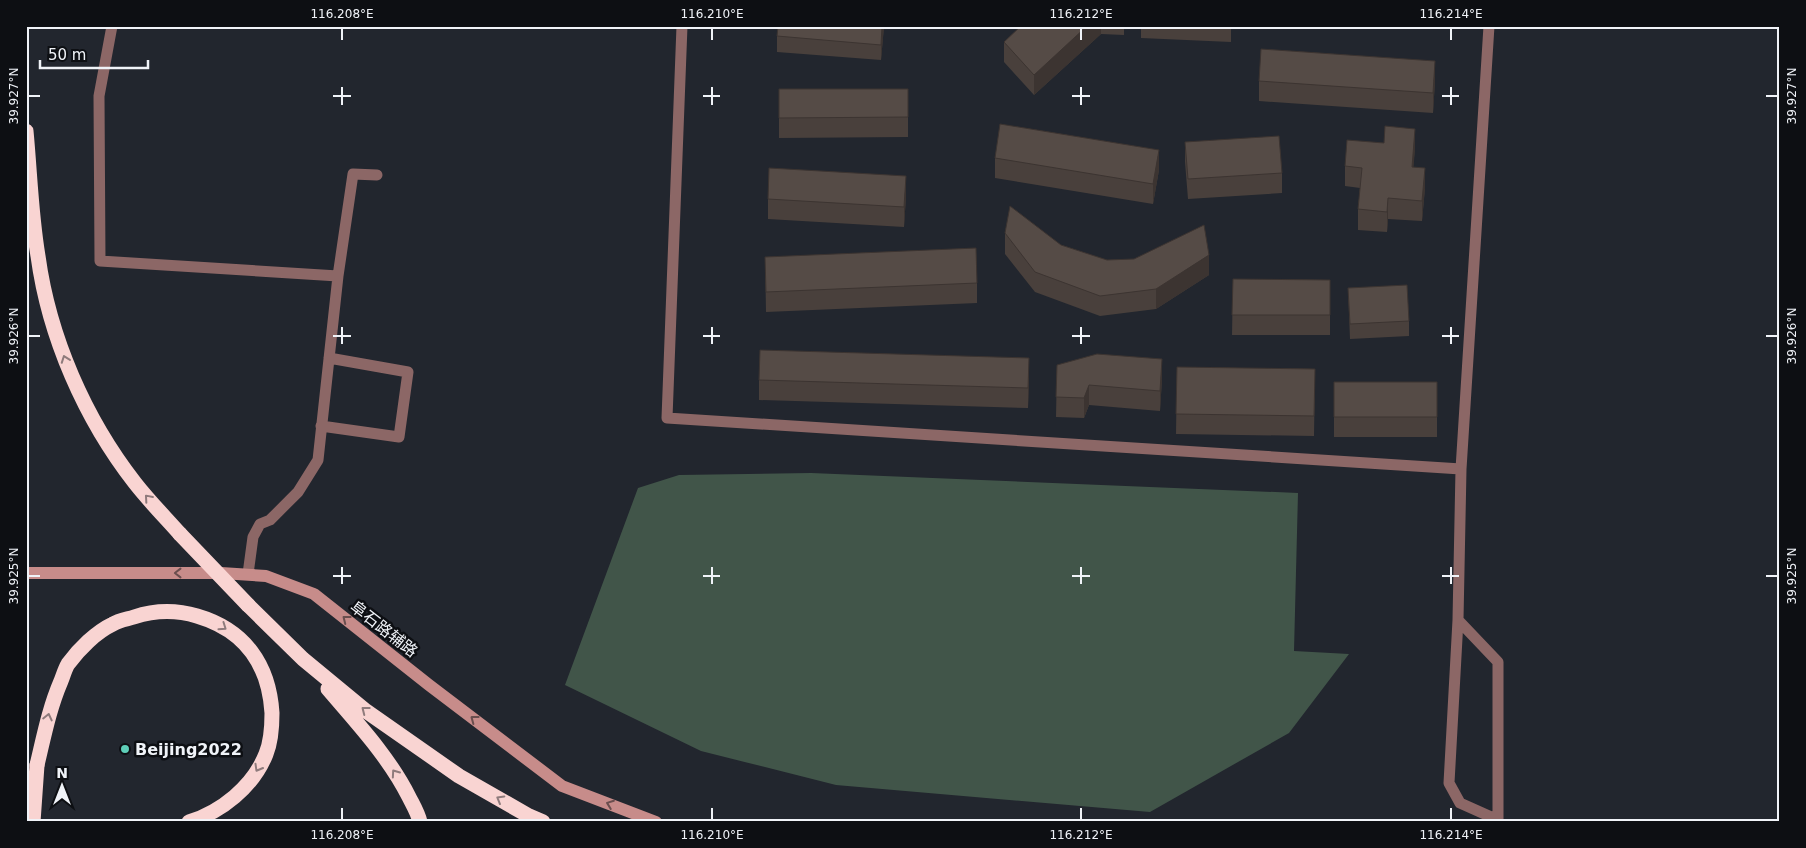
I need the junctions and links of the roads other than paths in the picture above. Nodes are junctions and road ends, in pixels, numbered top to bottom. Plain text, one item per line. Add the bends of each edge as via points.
1 (112, 26) edge
2 (682, 26) edge
3 (1489, 26) edge
4 (26, 131) edge
5 (377, 175) dead end
6 (338, 276) junction
7 (330, 358) junction
8 (321, 426) junction
9 (1461, 469) junction
10 (26, 573) edge
11 (248, 574) junction
12 (1458, 620) junction
13 (303, 659) junction
14 (419, 818) edge
15 (26, 820) edge
16 (1498, 821) edge
17 (33, 822) edge
18 (40, 822) edge
19 (189, 822) edge
20 (543, 822) edge
21 (656, 822) edge

1 - 6 street via 100,96 100,261
2 - 9 street via 667,418
3 - 9 street
13 -> 4 highway, bridge via 180,534 135,482 103,435 71,375 53,327 38,256
5 - 6 street via 353,174
6 - 7 street
7 - 8 street
7 - 8 street via 408,372 399,436
8 - 11 street via 318,460 298,492 270,520 260,524 253,537
9 - 12 street
11 -> 10 main road, 阜石路辅路
21 -> 11 main road, 阜石路辅路 via 562,786 314,594 266,576
12 - 16 street via 1498,662
12 - 16 street via 1450,783 1460,803
14 -> 13 highway via 402,784 376,745
20 -> 13 highway via 459,776 366,711
15 - 18 highway
17 -> 19 highway, bridge via 37,765 51,704 68,665 88,641 113,624 147,613 181,612 214,621 245,642 264,670 271,694 272,725 267,754 252,779 230,801

